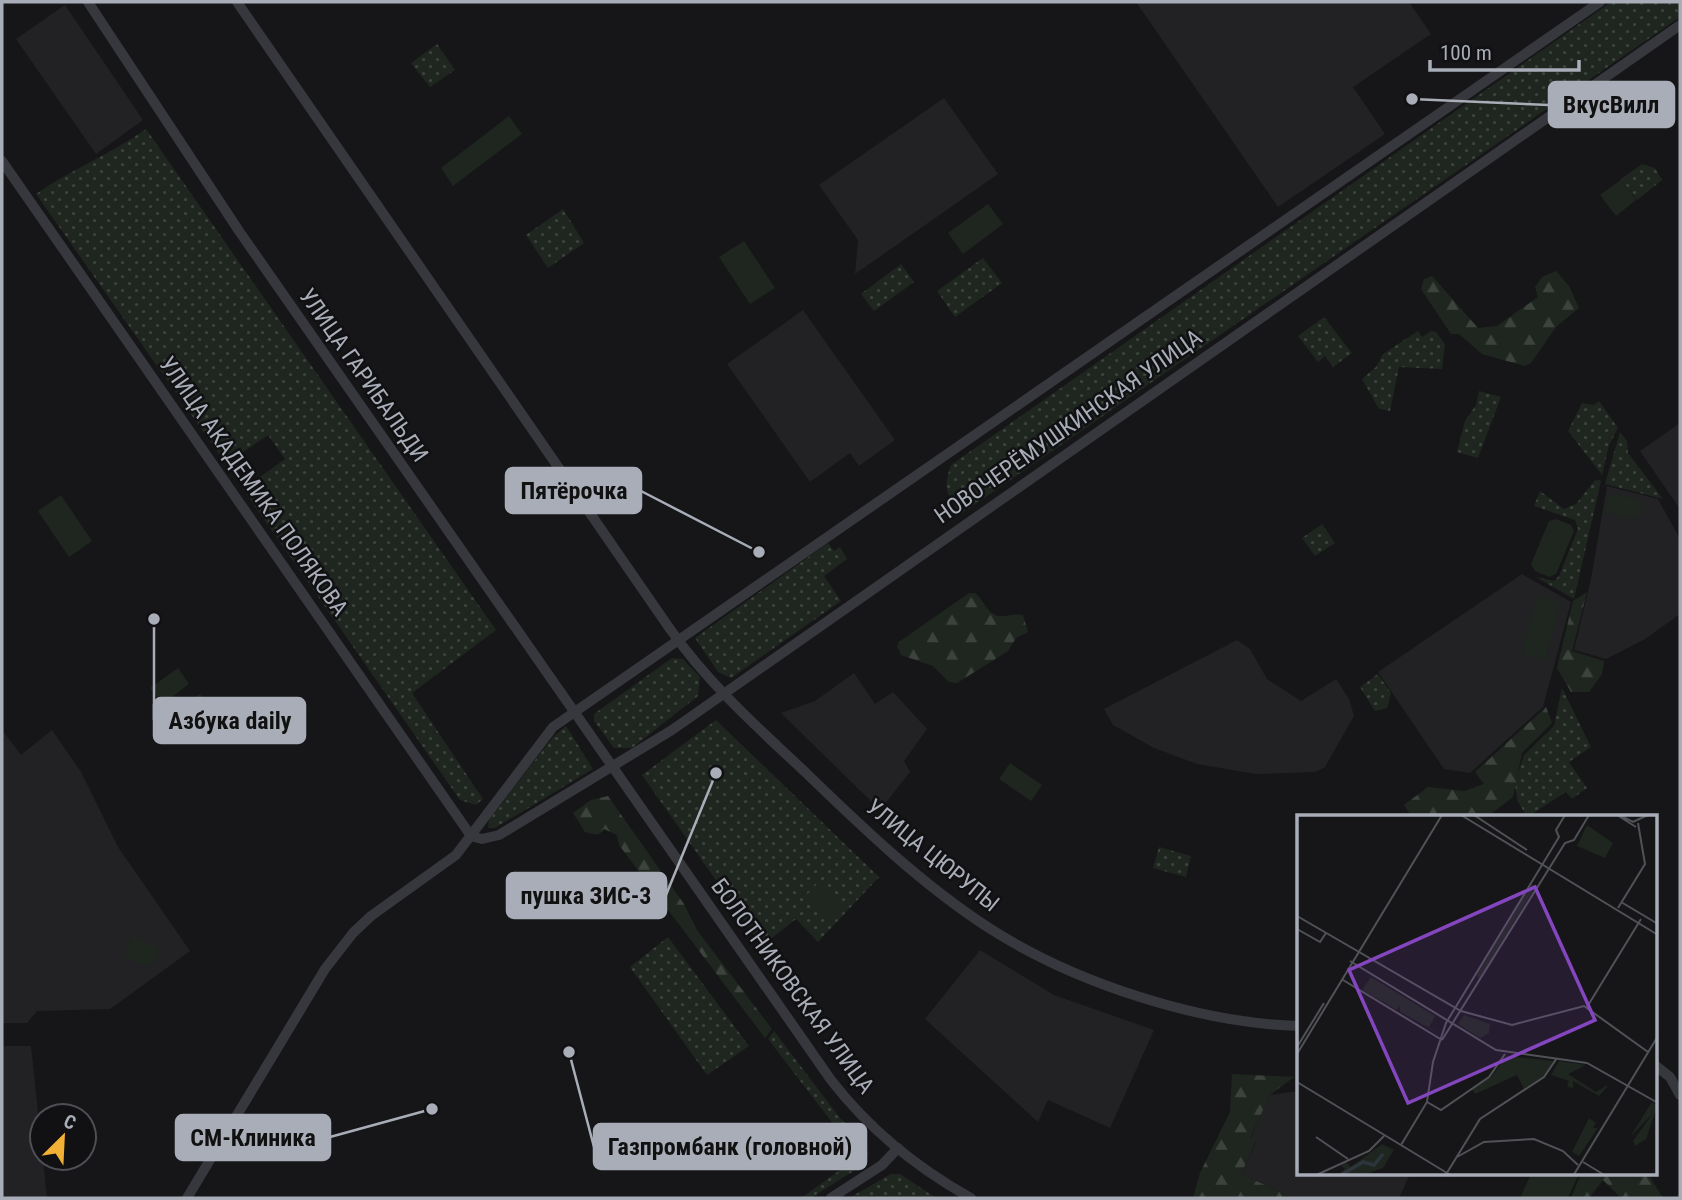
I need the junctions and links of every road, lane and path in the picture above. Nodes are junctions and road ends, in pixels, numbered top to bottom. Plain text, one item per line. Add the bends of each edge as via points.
1 (88, 2) edge
2 (237, 2) edge
3 (1600, 2) edge
4 (1680, 24) edge
5 (2, 161) edge
6 (678, 641) junction
7 (721, 693) junction
8 (573, 713) junction
9 (612, 768) junction
10 (471, 836) junction
11 (1297, 1026) edge
12 (1658, 1068) edge
13 (1680, 1069) edge
14 (1670, 1077) junction
15 (1680, 1095) edge
16 (898, 1148) junction
17 (187, 1198) edge
18 (831, 1198) edge
19 (971, 1198) edge

1 - 8 street, УЛИЦА ГАРИБАЛЬДИ via 239,231
2 - 6 street
3 - 6 street, НОВОЧЕРЁМУШКИНСКАЯ УЛИЦА
4 - 7 street, НОВОЧЕРЁМУШКИНСКАЯ УЛИЦА
5 - 10 street, УЛИЦА АКАДЕМИКА ПОЛЯКОВА
6 - 7 street, УЛИЦА ЦЮРУПЫ
6 - 8 street, НОВОЧЕРЁМУШКИНСКАЯ УЛИЦА
7 - 9 street, НОВОЧЕРЁМУШКИНСКАЯ УЛИЦА
7 - 11 street, УЛИЦА ЦЮРУПЫ via 867,831 993,930 1047,960 1144,998 1233,1020
8 - 9 street, УЛИЦА ГАРИБАЛЬДИ
8 - 10 street, НОВОЧЕРЁМУШКИНСКАЯ УЛИЦА via 548,732
9 - 10 street, НОВОЧЕРЁМУШКИНСКАЯ УЛИЦА via 493,838
9 - 16 street, БОЛОТНИКОВСКАЯ УЛИЦА via 831,1080
10 - 17 street, НОВОЧЕРЁМУШКИНСКАЯ УЛИЦА via 456,855 361,925 325,969
12 - 14 street
13 - 14 street
14 - 15 street
16 - 18 street via 882,1165
16 - 19 street, БОЛОТНИКОВСКАЯ УЛИЦА

